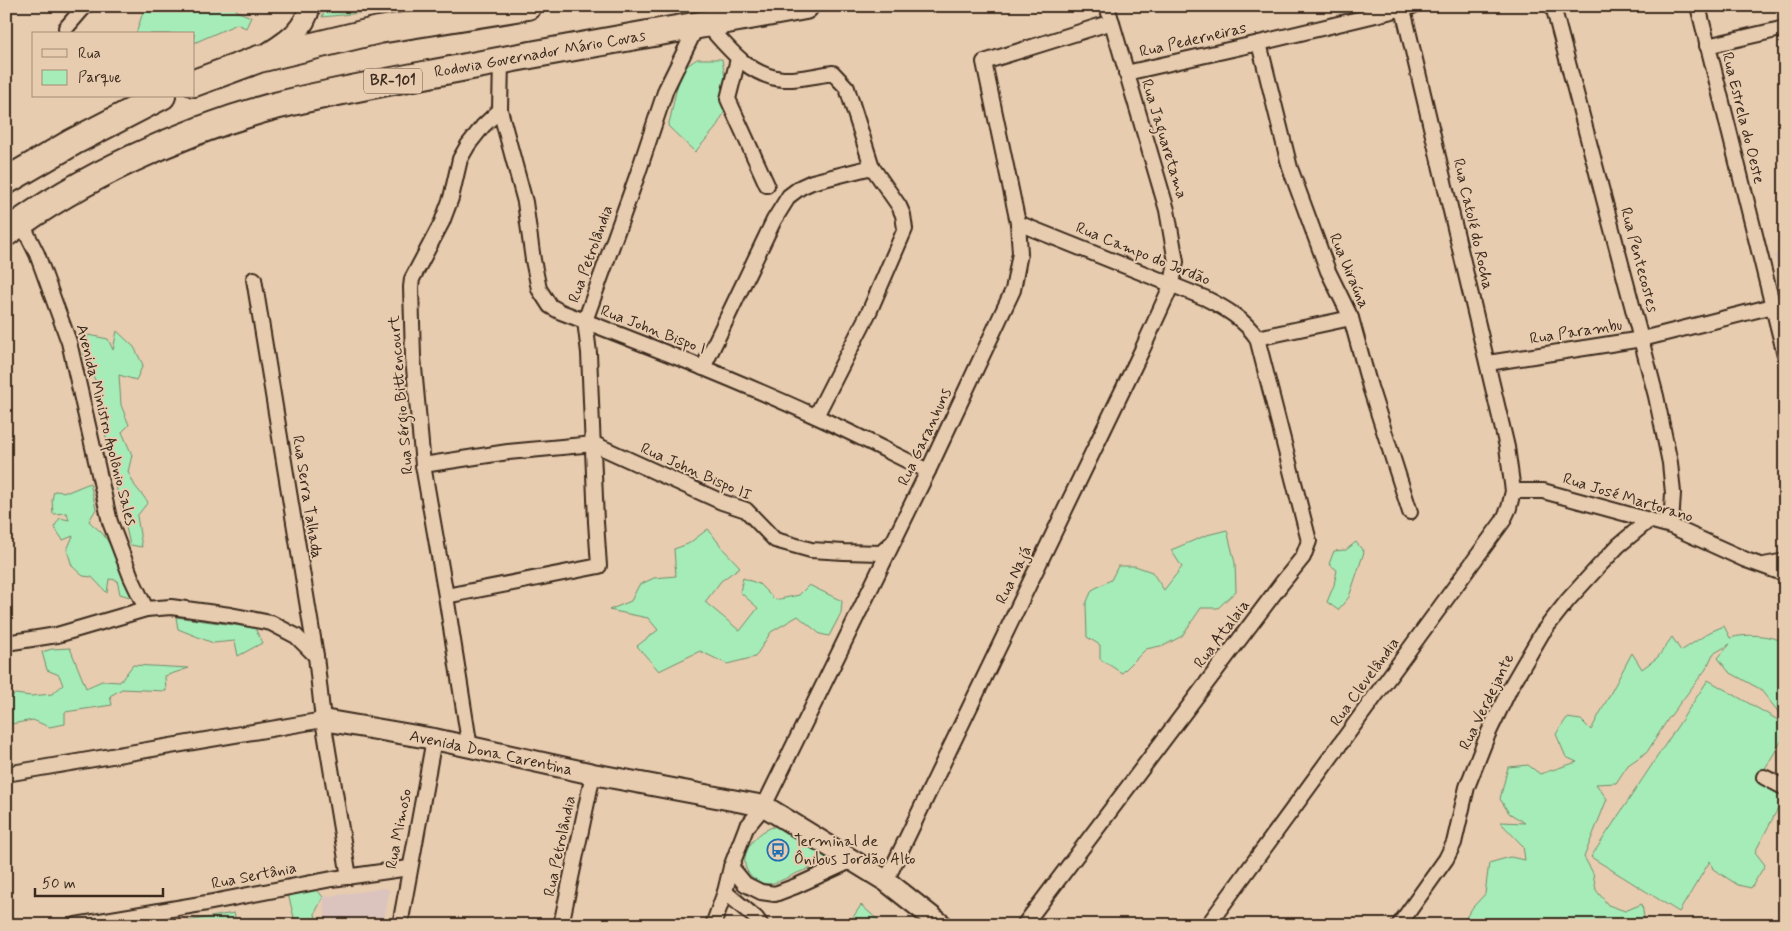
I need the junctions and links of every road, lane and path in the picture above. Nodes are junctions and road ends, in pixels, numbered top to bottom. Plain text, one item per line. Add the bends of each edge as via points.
1 (85, 6) edge
2 (310, 6) edge
3 (449, 6) edge
4 (528, 6) edge
5 (805, 6) edge
6 (1107, 6) edge
7 (1553, 6) edge
8 (1698, 6) edge
9 (1408, 8) edge
10 (500, 11) junction
11 (1112, 22) junction
12 (702, 25) junction
13 (66, 28) dead end
14 (1785, 28) edge
15 (1259, 43) junction
16 (1707, 46) junction
17 (259, 59) junction
18 (738, 59) junction
19 (501, 60) junction
20 (1126, 73) junction
21 (195, 82) edge
22 (158, 98) edge
23 (500, 110) junction
24 (872, 167) junction
25 (6, 182) edge
26 (767, 184) dead end
27 (1018, 223) junction
28 (13, 228) edge
29 (254, 279) dead end
30 (1172, 284) junction
31 (1779, 304) edge
32 (1351, 318) junction
33 (585, 321) junction
34 (1253, 332) junction
35 (1642, 339) junction
36 (1785, 355) edge
37 (1488, 363) junction
38 (703, 368) junction
39 (816, 416) junction
40 (594, 444) junction
41 (1507, 447) joint
42 (423, 465) junction
43 (928, 471) junction
44 (1513, 491) junction
45 (1410, 512) dead end
46 (1648, 521) junction
47 (1671, 526) junction
48 (893, 543) junction
49 (1785, 561) edge
50 (1764, 566) junction
51 (1785, 574) edge
52 (446, 596) junction
53 (146, 609) junction
54 (6, 643) edge
55 (316, 656) junction
56 (323, 720) junction
57 (434, 739) junction
58 (470, 748) junction
59 (6, 774) edge
60 (593, 774) junction
61 (1764, 776) dead end
62 (1785, 788) edge
63 (764, 806) junction
64 (854, 860) junction
65 (731, 867) junction
66 (409, 868) junction
67 (349, 876) junction
68 (886, 881) junction
69 (724, 892) junction
70 (76, 925) edge
71 (400, 925) edge
72 (561, 925) edge
73 (713, 925) edge
74 (761, 925) edge
75 (942, 925) edge
76 (1024, 925) edge
77 (1208, 925) edge
78 (1399, 925) edge

1 - 13 street
2 - 17 street via 302,27 294,36
3 - 10 street
4 - 10 highway
5 - 12 highway, Rodovia Governador Mário Covas / BR-101
6 - 11 street, Rua Jaguaretama
7 - 35 street, Rua Pentecostes
8 - 16 street, Rua Estrela do Oeste
9 - 15 street, Rua Pederneiras
9 - 37 street, Rua Catolé do Rocha
10 - 17 highway via 379,30
11 - 20 street, Rua Jaguaretama
11 - 27 street, Rua Garanhuns via 984,62
12 - 18 street
12 - 19 highway, Rodovia Governador Mário Covas / BR-101
12 - 33 street, Rua Petrolândia via 666,90
14 - 16 street
15 - 20 street, Rua Pederneiras
15 - 32 street, Rua Uiraúna via 1290,168 1328,271
16 - 31 street, Rua Estrela do Oeste
17 - 21 highway
18 - 24 street via 768,77 785,79 833,73 847,88
18 - 26 street via 728,99
19 - 23 street
19 - 28 highway, Rodovia Governador Mário Covas / BR-101 via 322,95 223,122 152,150 95,178
20 - 30 street, Rua Jaguaretama via 1172,234 1176,262
22 - 25 highway via 73,142
23 - 33 street, Rua John Bispo I via 525,202 539,289 550,306
23 - 42 street, Rua Sérgio Bittencourt via 468,145 460,159 442,222 412,279 413,357
24 - 38 street via 812,182 789,196 774,220
24 - 39 street via 899,206 905,229 870,310
27 - 30 street, Rua Campo do Jordão
27 - 43 street, Rua Garanhuns via 1020,253 1013,290
28 - 53 street, Avenida Ministro Apolônio Sales via 37,254 69,342 110,522
29 - 55 street, Rua Serra Talhada
30 - 34 street, Rua Campo do Jordão via 1224,308
30 - 68 street, Rua Najá
31 - 35 street, Rua Parambu
31 - 36 street, Rua Estrela do Oeste
32 - 34 street
32 - 45 street, Rua Uiraúna
33 - 38 street, Rua John Bispo I
33 - 40 street, Rua Petrolândia
34 - 76 street, Rua Atalaia via 1309,537 1306,553
35 - 37 street, Rua Parambu
35 - 47 street, Rua Pentecostes via 1670,463 1673,493
37 - 41 street, Rua Catolé do Rocha
38 - 39 street, Rua John Bispo I
39 - 43 street, Rua John Bispo I
40 - 42 street via 508,452
40 - 48 street, Rua John Bispo II via 746,510 775,540 811,550 881,553
40 - 52 street, Rua Petrolândia via 599,566
41 - 44 street, Rua Clevelândia
42 - 52 street, Rua Sérgio Bittencourt
43 - 48 street, Rua Garanhuns
44 - 46 street, Rua José Martorano via 1543,491
44 - 77 street, Rua Clevelândia via 1503,521
46 - 47 street, Rua José Martorano
46 - 78 street, Rua Verdejante via 1599,566 1542,633 1488,734 1466,787 1454,843
47 - 50 street, Rua José Martorano
48 - 63 street, Rua Garanhuns
49 - 50 street
50 - 51 street, Rua José Martorano
52 - 58 street, Rua Sérgio Bittencourt
53 - 54 street via 57,635
53 - 55 street via 170,607 271,623 296,636
55 - 56 street, Rua Serra Talhada
56 - 57 street, Avenida Dona Carentina
56 - 59 street, Avenida Dona Carentina
56 - 67 street
57 - 58 street, Avenida Dona Carentina
57 - 66 street, Rua Mimoso
58 - 60 street, Avenida Dona Carentina
60 - 63 street, Avenida Dona Carentina
60 - 72 street, Rua Petrolândia
61 - 62 street
63 - 64 street, Avenida Dona Carentina
63 - 65 street, Rua Garanhuns via 746,828
64 - 65 street via 775,894 761,892 745,884
64 - 68 street, Avenida Dona Carentina
65 - 69 street, Rua Garanhuns
66 - 67 street, Rua Sertânia
66 - 71 street, Rua Mimoso
67 - 70 street, Rua Sertânia
68 - 75 street, Avenida Dona Carentina
69 - 73 street, Rua Garanhuns
69 - 74 street

